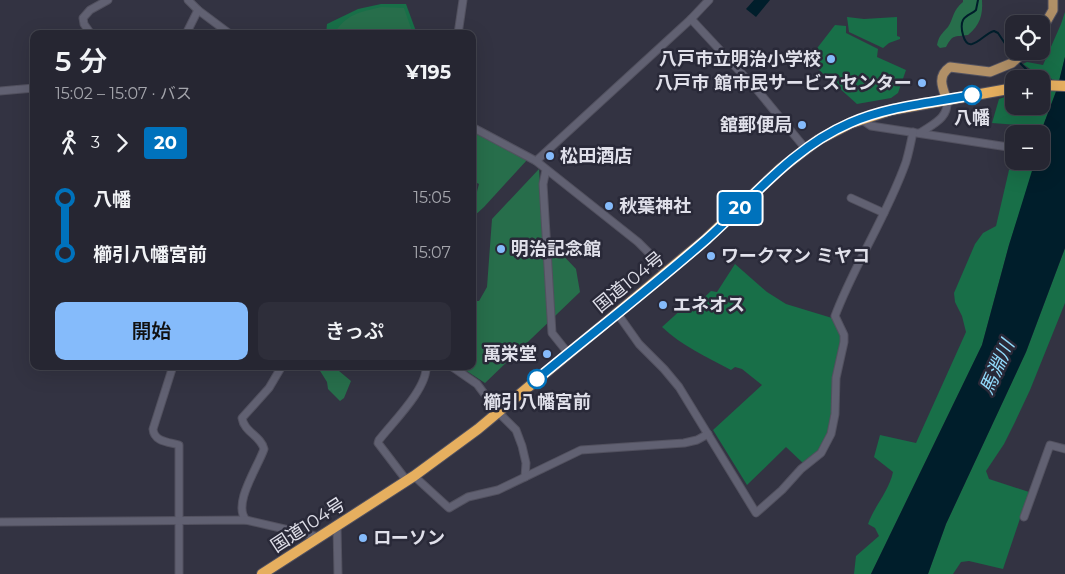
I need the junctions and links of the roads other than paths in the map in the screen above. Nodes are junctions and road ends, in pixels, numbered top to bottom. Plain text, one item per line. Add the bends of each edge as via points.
1 (108, 0) edge
2 (188, 0) edge
3 (463, 0) edge
4 (709, 0) edge
5 (1053, 0) edge
6 (198, 10) junction
7 (1050, 15) edge
8 (691, 19) junction
9 (88, 30) edge
10 (188, 30) edge
11 (225, 30) edge
12 (459, 30) edge
13 (1015, 60) edge
14 (1050, 85) edge
15 (1065, 86) edge
16 (30, 88) edge
17 (1005, 90) edge
18 (0, 91) edge
19 (946, 100) junction
20 (861, 119) junction
21 (476, 129) edge
22 (916, 132) junction
23 (1005, 147) edge
24 (805, 148) junction
25 (536, 161) junction
26 (546, 170) junction
27 (851, 198) dead end
28 (884, 212) junction
29 (666, 273) junction
30 (617, 313) junction
31 (568, 353) junction
32 (171, 370) edge
33 (280, 370) edge
34 (426, 370) edge
35 (457, 370) edge
36 (498, 412) junction
37 (708, 434) junction
38 (1065, 449) edge
39 (526, 476) junction
40 (410, 478) junction
41 (1024, 517) dead end
42 (246, 520) junction
43 (180, 521) junction
44 (0, 522) edge
45 (337, 526) junction
46 (319, 537) junction
47 (180, 574) edge
48 (262, 574) edge
49 (338, 574) edge

1 - 9 street via 83,18
2 - 6 street
3 - 12 street
4 - 8 street
5 - 7 main road
6 - 10 street
6 - 11 street
8 - 24 street via 758,91
8 - 25 street
13 - 19 main road via 990,72 950,67 941,83
14 - 15 highway
16 - 18 street
17 - 19 highway, 国道104号
19 - 20 highway, 国道104号
19 - 22 street via 946,114
20 - 22 street via 871,126
20 - 24 highway, 国道104号
21 - 25 street
22 - 23 street
22 - 28 street
24 - 29 highway, 国道104号
25 - 26 street
26 - 29 street via 638,242
26 - 31 street via 542,184 552,333
27 - 28 street
28 - 37 street via 835,316 844,342 836,378 834,422 821,453 756,513
29 - 30 highway, 国道104号
30 - 31 highway, 国道104号
30 - 37 street via 639,344 678,387
31 - 36 highway, 国道104号
32 - 43 street via 153,434 179,445
33 - 42 street via 269,388 242,418 264,449 242,501
34 - 40 street via 418,390 378,443
35 - 36 street via 477,384
36 - 39 street via 516,430 526,463
36 - 40 highway, 国道104号
37 - 39 street via 684,443 581,450
38 - 41 street via 1050,446
39 - 40 street via 498,490 468,497 448,508
40 - 45 highway, 国道104号
42 - 43 street
42 - 46 street
43 - 44 street
43 - 47 street
45 - 46 highway, 国道104号
45 - 49 street
46 - 48 highway, 国道104号

